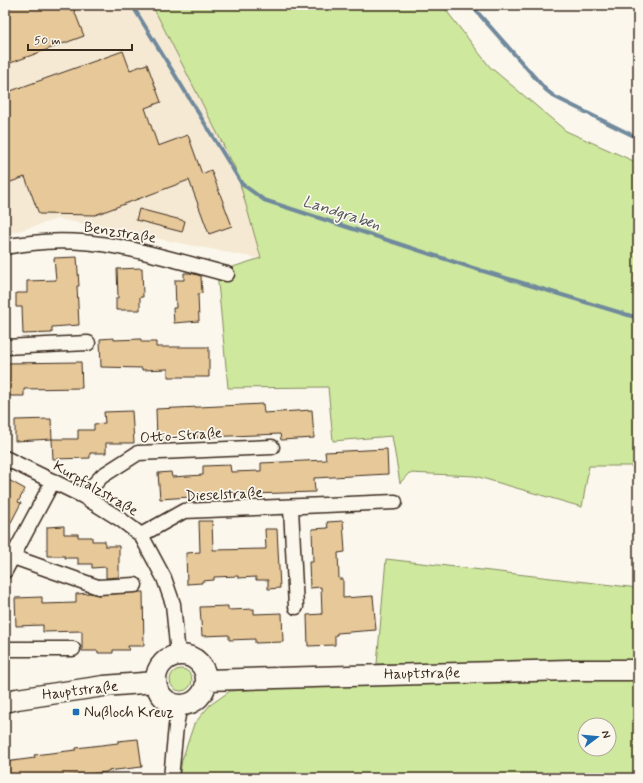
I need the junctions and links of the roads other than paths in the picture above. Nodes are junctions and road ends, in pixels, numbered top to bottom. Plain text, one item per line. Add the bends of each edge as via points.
1 (5, 247) edge
2 (227, 274) dead end
3 (88, 343) dead end
4 (5, 347) edge
5 (272, 447) dead end
6 (5, 458) edge
7 (53, 481) junction
8 (83, 496) junction
9 (395, 502) dead end
10 (291, 508) junction
11 (141, 535) junction
12 (13, 557) junction
13 (5, 571) edge
14 (135, 585) dead end
15 (296, 607) dead end
16 (5, 649) edge
17 (73, 649) dead end
18 (178, 655) junction
19 (638, 670) edge
20 (207, 680) junction
21 (156, 682) junction
22 (5, 702) edge
23 (180, 705) junction
24 (168, 778) edge

1 - 2 street, Benzstraße via 50,241 100,243
3 - 4 street
5 - 8 street, Otto-Straße via 138,453 102,476
6 - 7 street, Kurpfalzstraße
7 - 8 street, Kurpfalzstraße
7 - 12 street
8 - 11 street, Kurpfalzstraße
9 - 10 street, Dieselstraße
10 - 11 street, Dieselstraße via 184,512
10 - 15 street
11 - 18 street, Kurpfalzstraße via 164,578 173,604
12 - 13 street
12 - 14 street via 98,586
16 - 17 street
18 - 20 main road via 196,659 204,668
18 - 21 main road via 168,658 160,666
19 - 20 main road, Hauptstraße
20 - 23 main road via 199,698
21 - 22 main road, Hauptstraße via 97,687 17,698
21 - 23 main road via 164,698
23 - 24 street

